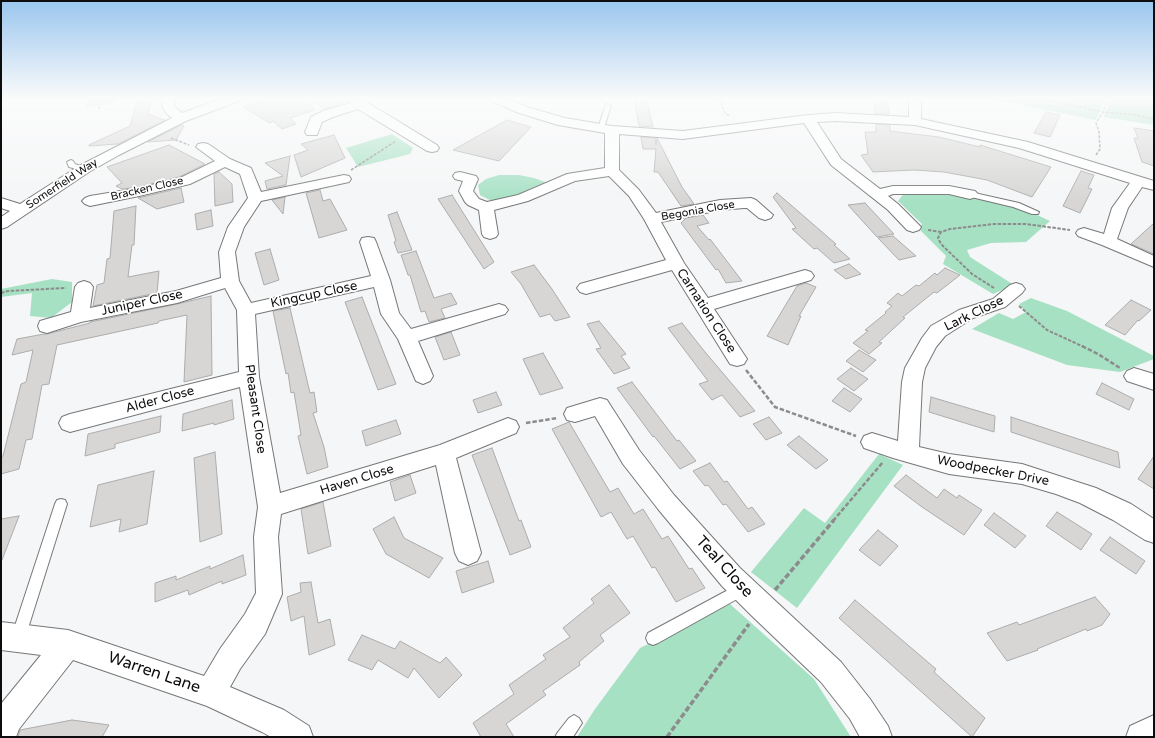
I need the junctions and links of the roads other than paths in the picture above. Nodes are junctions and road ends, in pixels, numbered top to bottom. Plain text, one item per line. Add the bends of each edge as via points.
1 (152, 132) edge
2 (405, 132) edge
3 (607, 132) edge
4 (659, 132) edge
5 (699, 132) edge
6 (817, 132) edge
7 (966, 132) edge
8 (203, 148) road end
9 (432, 148) dead end
10 (71, 162) dead end
11 (225, 162) junction
12 (84, 169) junction
13 (612, 171) junction
14 (460, 176) dead end
15 (344, 179) road end
16 (1147, 184) edge
17 (878, 194) junction
18 (970, 194) joint
19 (256, 198) junction
20 (90, 201) dead end
21 (1, 203) edge
22 (486, 207) junction
23 (22, 210) junction
24 (1035, 212) dead end
25 (765, 215) dead end
26 (652, 219) junction
27 (1, 224) edge
28 (913, 227) dead end
29 (1084, 233) road end
30 (490, 234) dead end
31 (1108, 240) junction
32 (368, 242) dead end
33 (1154, 262) edge
34 (676, 263) junction
35 (805, 276) dead end
36 (381, 280) junction
37 (230, 281) junction
38 (84, 287) road end
39 (586, 288) dead end
40 (1012, 293) road end
41 (703, 306) junction
42 (246, 310) junction
43 (499, 310) dead end
44 (80, 316) junction
45 (47, 326) dead end
46 (407, 337) junction
47 (736, 358) road end
48 (423, 376) dead end
49 (1134, 376) road end
50 (249, 377) junction
51 (1154, 382) edge
52 (575, 414) road end
53 (70, 423) dead end
54 (508, 427) road end
55 (872, 442) road end
56 (444, 453) junction
57 (908, 453) junction
58 (61, 504) dead end
59 (270, 507) junction
60 (1154, 532) edge
61 (468, 553) dead end
62 (743, 588) junction
63 (10, 637) edge
64 (653, 638) dead end
65 (68, 644) junction
66 (210, 693) junction
67 (574, 723) dead end
68 (1154, 730) edge
69 (2, 737) edge
70 (298, 737) edge
71 (563, 737) edge
72 (877, 737) edge
73 (1141, 737) edge

1 - 12 street, Somerfield Way
2 - 9 street
3 - 13 street
4 - 5 street
6 - 17 street via 836,162
7 - 16 street via 1023,145
8 - 11 street
10 - 12 lane
11 - 19 street via 246,171
11 - 20 street, Bracken Close via 186,181
12 - 23 street, Somerfield Way
13 - 22 street via 572,177 523,198
13 - 26 street, Carnation Close via 634,193
14 - 22 street via 471,179 466,191 473,202
15 - 19 street
16 - 31 street via 1120,208
17 - 18 street via 893,190 949,190
17 - 28 street
18 - 24 lane
19 - 37 street, Pleasant Close via 236,227 227,252
21 - 23 street
22 - 30 street
23 - 27 street, Somerfield Way
25 - 26 street, Begonia Close via 753,200 720,204
26 - 34 street, Carnation Close
29 - 31 street
31 - 33 street
32 - 36 street
34 - 39 street, Carnation Close
34 - 41 street, Carnation Close
35 - 41 street
36 - 42 street, Kingcup Close
36 - 46 street via 390,314
37 - 42 street, Pleasant Close
37 - 44 street, Juniper Close via 177,297
38 - 44 street, Juniper Close
40 - 57 street, Lark Close via 999,303 966,314 952,322 938,331 929,342 915,368 912,382
41 - 47 street, Carnation Close
42 - 50 street, Pleasant Close
43 - 46 street
44 - 45 street
46 - 48 street
49 - 51 street
50 - 53 street, Alder Close
50 - 59 street, Pleasant Close
52 - 62 street, Teal Close via 600,406 631,457 666,502
54 - 56 street, Haven Close
55 - 57 street, Woodpecker Drive
56 - 59 street, Haven Close
56 - 61 street
57 - 60 street, Woodpecker Drive via 950,464 1022,474 1056,484 1122,512
58 - 63 lane
59 - 66 street, Pleasant Close via 266,537 269,594 255,624
62 - 64 lane
62 - 72 street, Teal Close via 831,672 860,709
63 - 65 street, Warren Lane
65 - 66 street, Warren Lane
65 - 69 street via 7,720
66 - 70 street, Warren Lane via 273,722
67 - 71 lane
68 - 73 street

